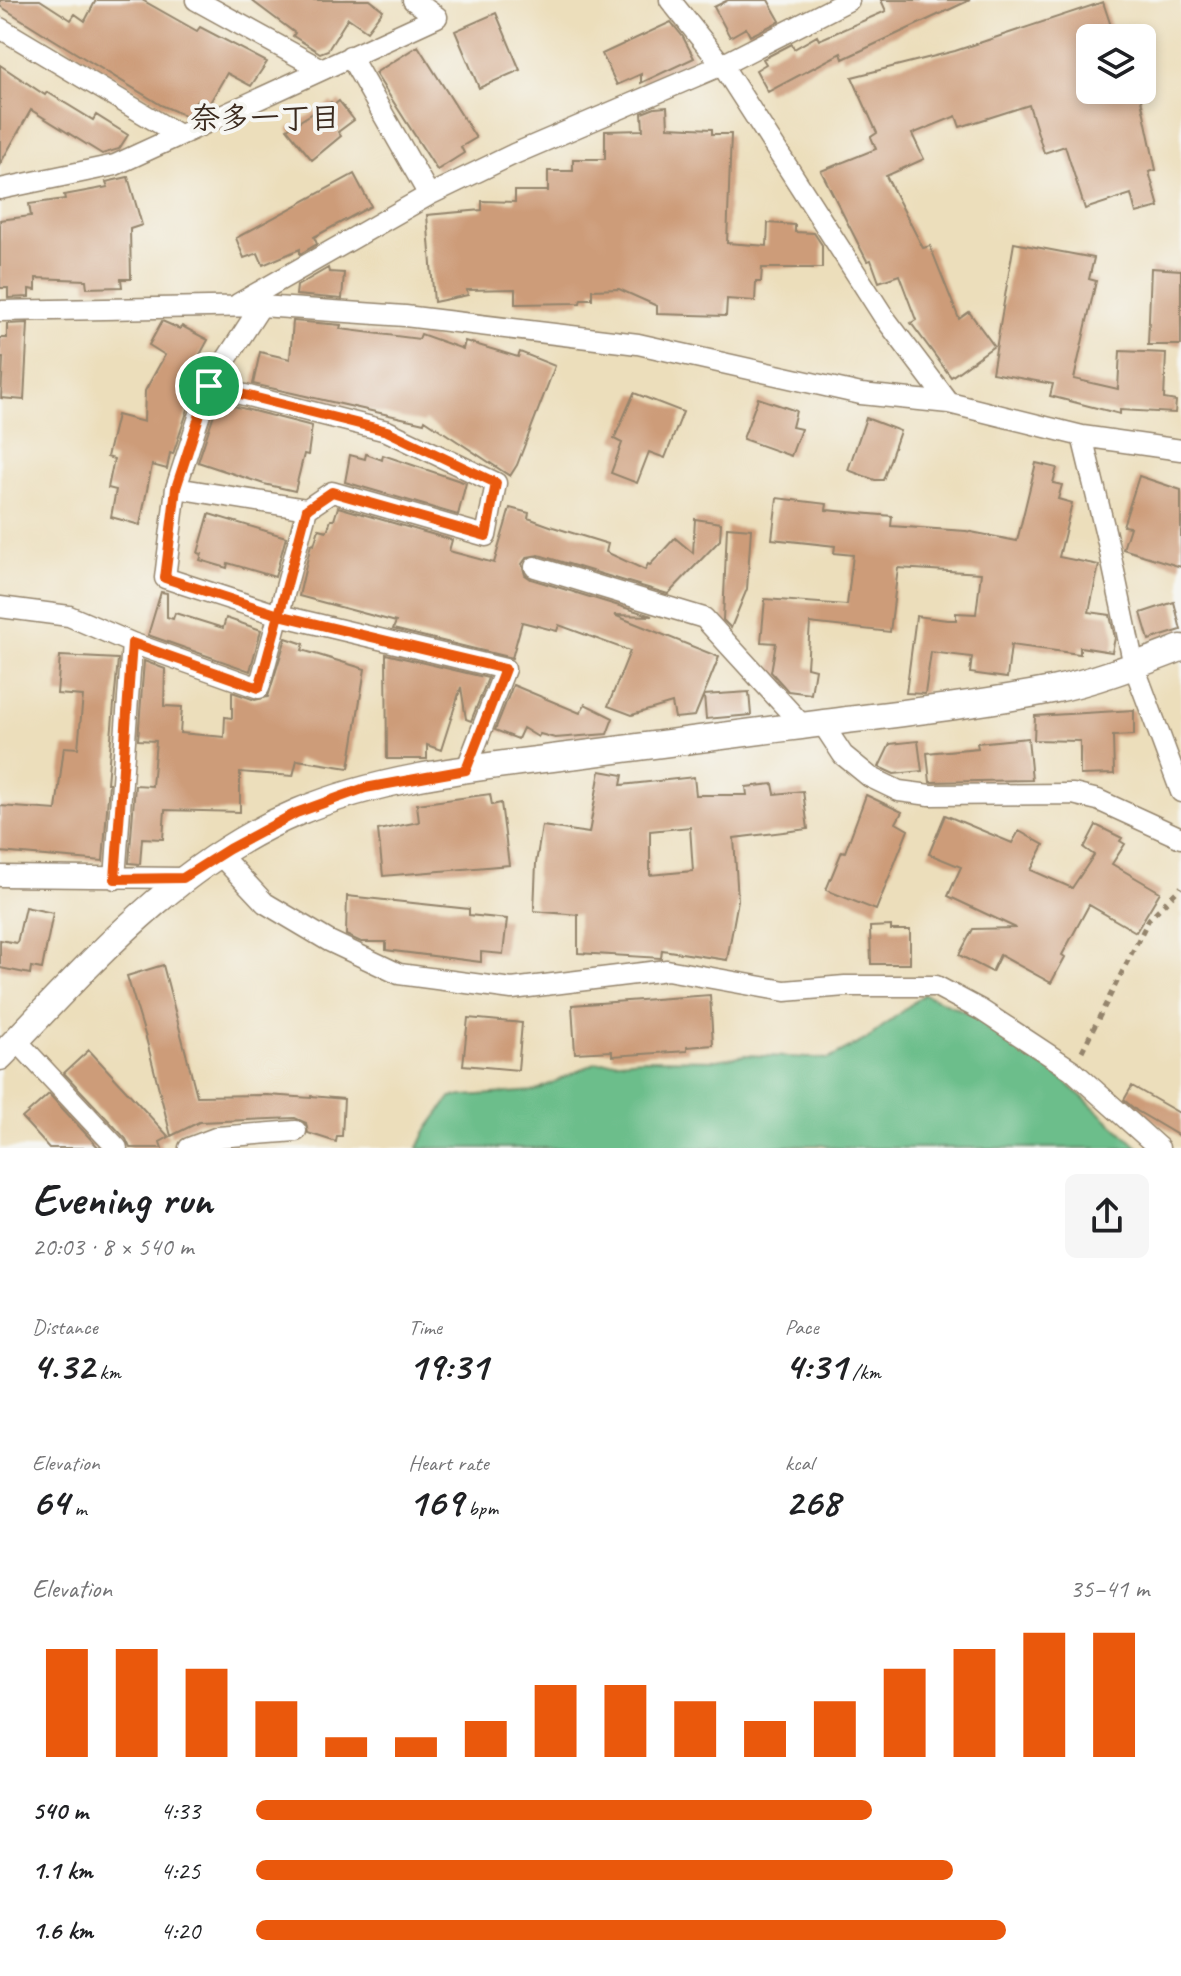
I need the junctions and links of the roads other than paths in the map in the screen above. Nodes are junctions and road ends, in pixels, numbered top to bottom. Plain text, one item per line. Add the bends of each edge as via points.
1 (196, 0) edge
2 (413, 0) edge
3 (670, 0) edge
4 (849, 0) edge
5 (0, 28) edge
6 (350, 56) junction
7 (722, 65) junction
8 (321, 69) junction
9 (179, 135) junction
10 (0, 189) edge
11 (429, 195) junction
12 (234, 306) junction
13 (261, 306) junction
14 (0, 311) edge
15 (209, 386) junction
16 (949, 403) junction
17 (1082, 436) junction
18 (1181, 450) edge
19 (176, 488) junction
20 (307, 509) junction
21 (535, 567) dead end
22 (0, 607) edge
23 (279, 615) junction
24 (132, 643) junction
25 (1181, 648) edge
26 (1134, 666) junction
27 (812, 724) junction
28 (466, 770) junction
29 (1181, 792) edge
30 (1181, 838) edge
31 (220, 855) junction
32 (0, 876) edge
33 (183, 878) junction
34 (115, 879) junction
35 (8, 1048) edge
36 (296, 1131) dead end
37 (117, 1148) edge
38 (189, 1148) edge
39 (1159, 1148) edge

1 - 8 street
2 - 6 street via 437,17
3 - 7 street
4 - 7 street
5 - 9 street
6 - 8 street
6 - 11 street
7 - 11 street
7 - 16 street via 884,317
8 - 9 street
9 - 10 street via 115,165
11 - 12 street
12 - 13 street
12 - 14 street
13 - 15 street
13 - 16 street via 405,316 638,344 861,394
15 - 19 street
15 - 20 street via 387,431 496,483 486,536 332,492
16 - 17 street
17 - 18 street
17 - 26 street
19 - 20 street
19 - 23 street via 165,578
20 - 23 street
21 - 27 street via 704,618
22 - 24 street via 69,616
23 - 24 street via 259,688
23 - 28 street via 505,669
24 - 34 street
25 - 26 street
26 - 27 street via 1054,689
26 - 29 street
27 - 28 street
27 - 30 street via 870,777 899,791 1073,794
28 - 31 street via 365,788 296,813
31 - 33 street
31 - 39 street via 265,903 399,974 512,989 667,970 785,991 936,986 1072,1070
32 - 34 street
33 - 34 street
33 - 35 street via 137,916
35 - 37 street
36 - 38 street via 218,1137

